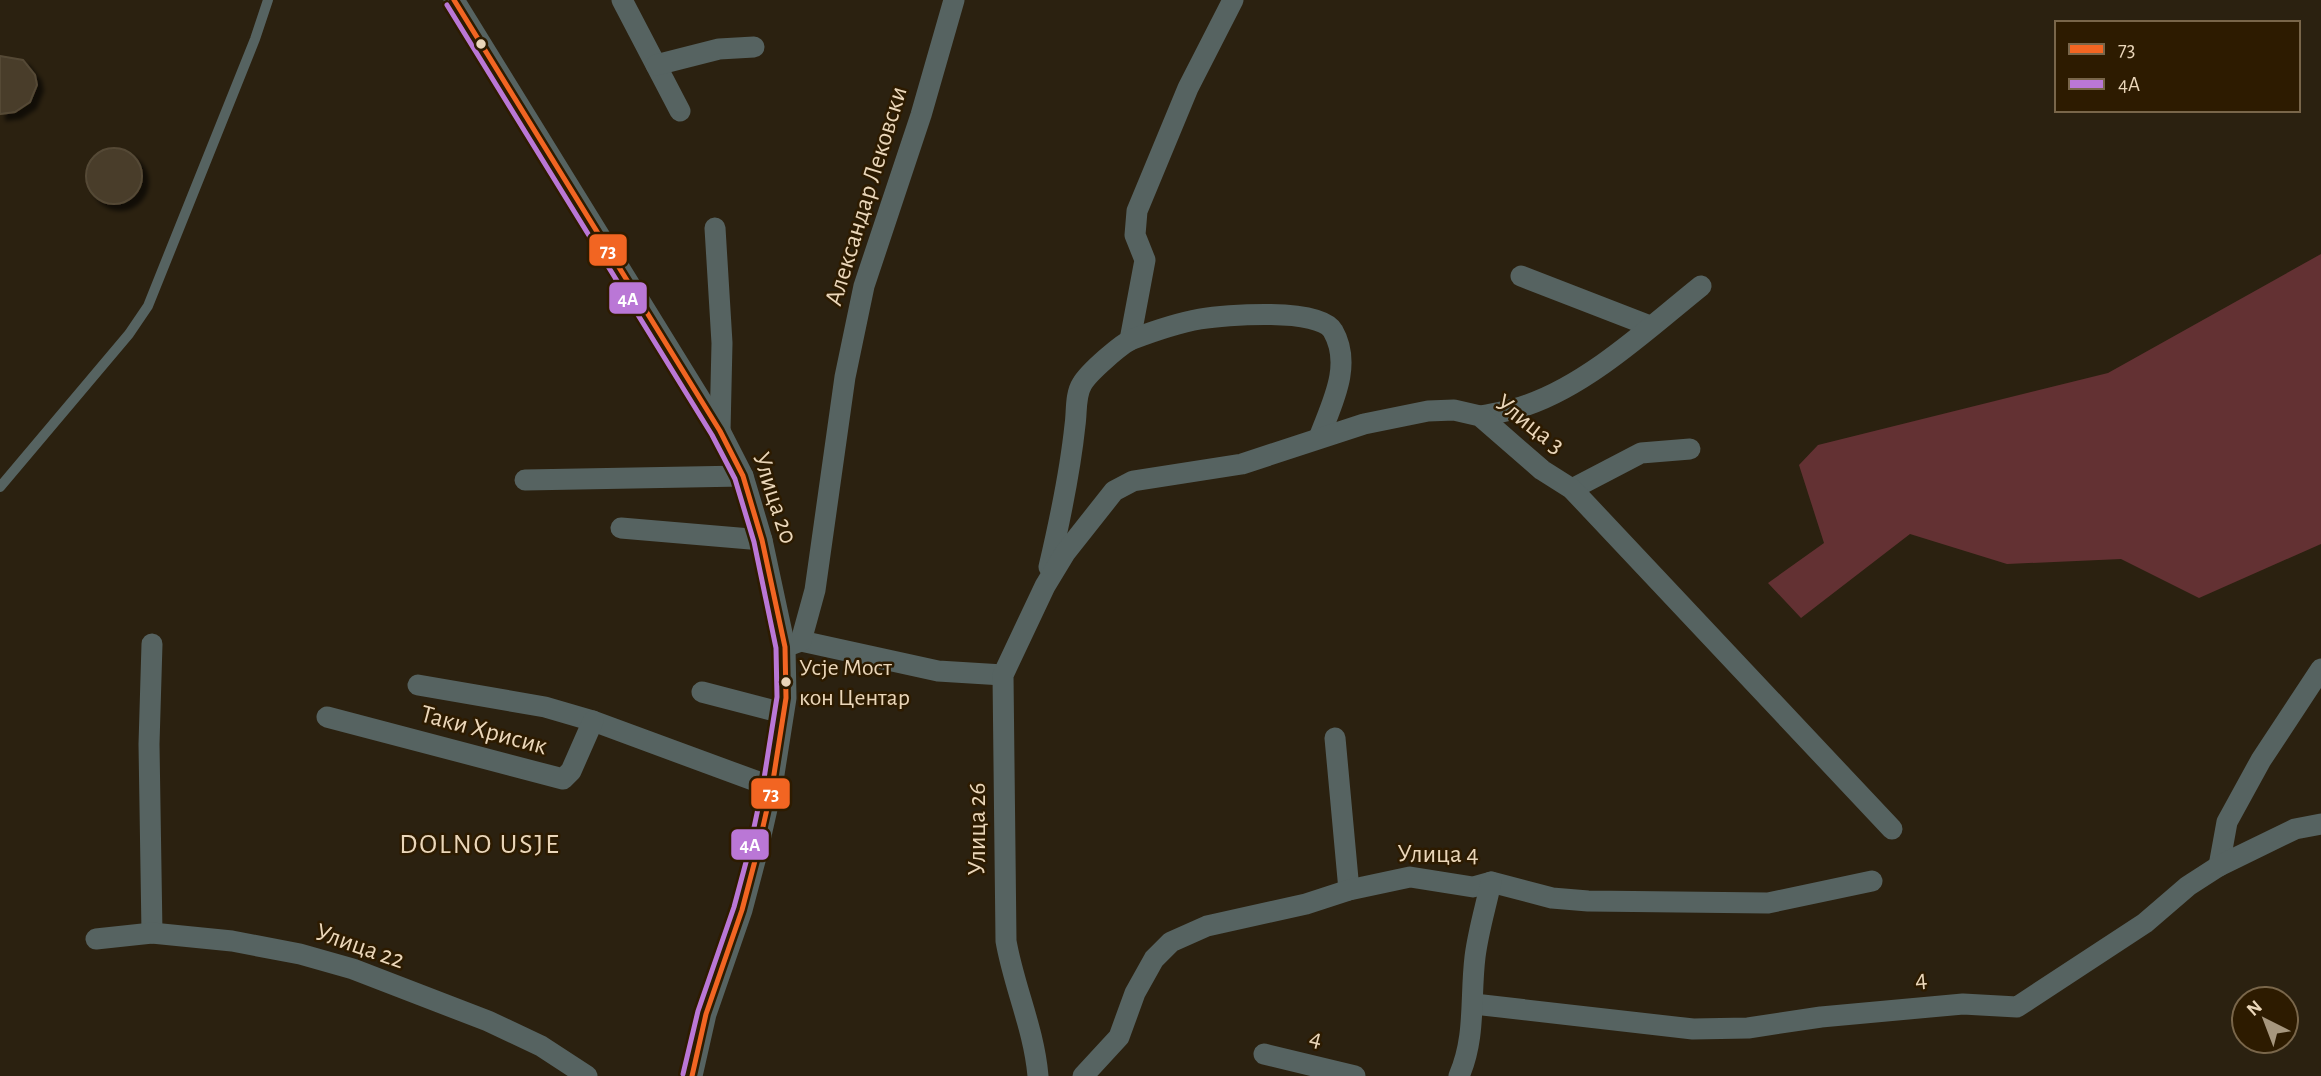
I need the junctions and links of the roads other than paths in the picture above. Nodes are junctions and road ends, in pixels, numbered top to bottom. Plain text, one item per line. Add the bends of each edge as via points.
1 (268, 0) edge
2 (454, 0) edge
3 (622, 0) edge
4 (954, 0) edge
5 (1233, 0) edge
6 (754, 47) dead end
7 (656, 65) junction
8 (680, 111) dead end
9 (716, 229) dead end
10 (1521, 276) dead end
11 (1700, 286) dead end
12 (1650, 326) junction
13 (1130, 340) junction
14 (1480, 416) junction
15 (720, 431) junction
16 (1319, 438) junction
17 (1690, 449) dead end
18 (743, 476) junction
19 (525, 480) dead end
20 (0, 487) edge
21 (1572, 489) junction
22 (621, 528) dead end
23 (762, 540) junction
24 (1045, 586) junction
25 (152, 644) dead end
26 (793, 644) junction
27 (2321, 669) edge
28 (1003, 675) junction
29 (418, 685) dead end
30 (702, 692) dead end
31 (783, 713) junction
32 (327, 717) dead end
33 (593, 721) junction
34 (1335, 738) dead end
35 (772, 787) junction
36 (2321, 824) edge
37 (1892, 830) dead end
38 (2220, 866) junction
39 (1872, 881) dead end
40 (1491, 882) junction
41 (1349, 890) junction
42 (152, 933) junction
43 (96, 939) dead end
44 (1474, 1004) junction
45 (1264, 1054) dead end
46 (587, 1076) edge
47 (692, 1076) edge
48 (1038, 1076) edge
49 (1083, 1076) edge
50 (1355, 1076) edge
51 (1459, 1076) edge

1 - 20 lane via 148,306
2 - 15 street, Улица 20
3 - 7 street
4 - 26 street, Александар Лековски via 864,286 845,377 814,590
5 - 13 street via 1188,88 1137,211 1135,235 1145,260
6 - 7 street via 719,49
7 - 8 street
9 - 15 street via 722,343
10 - 12 street
11 - 12 street
12 - 14 street via 1559,391 1526,406
13 - 16 street via 1200,319 1261,315 1324,322 1333,331 1338,349 1340,381
13 - 24 street via 1088,375 1078,390
14 - 16 street, Улица 3 via 1428,411
14 - 21 street, Улица 3 via 1542,470
15 - 18 street, Улица 20
16 - 24 street, Улица 3 via 1242,464 1123,485 1065,553
17 - 21 street via 1641,453
18 - 19 street
18 - 23 street, Улица 20
21 - 37 street, Улица 3
22 - 23 street
23 - 26 street, Улица 20
24 - 28 street, Улица 26
25 - 42 street
26 - 28 street via 966,675
26 - 31 street, Улица 20
27 - 38 street via 2227,822
28 - 48 street, Улица 26 via 1006,941 1013,978 1035,1041
29 - 33 street via 545,707
30 - 31 street
31 - 35 street, Улица 20
32 - 33 street, Таки Хрисик via 563,779
33 - 35 street
34 - 41 street
35 - 47 street, Улица 20 via 748,887 706,1014
36 - 38 street, 4 via 2295,829
38 - 44 street, 4 via 2145,923 2017,1007 1963,1004 1748,1028 1693,1029
39 - 40 street, Улица 4 via 1768,903 1688,904 1552,898
40 - 41 street, Улица 4 via 1473,887 1410,877
40 - 44 street via 1475,957
41 - 49 street, Улица 4 via 1207,926 1171,942 1154,959 1135,993 1119,1037
42 - 43 street, Улица 22
42 - 46 street, Улица 22 via 232,941 353,969 488,1021 541,1046
44 - 51 street via 1468,1055
45 - 50 street, 4

